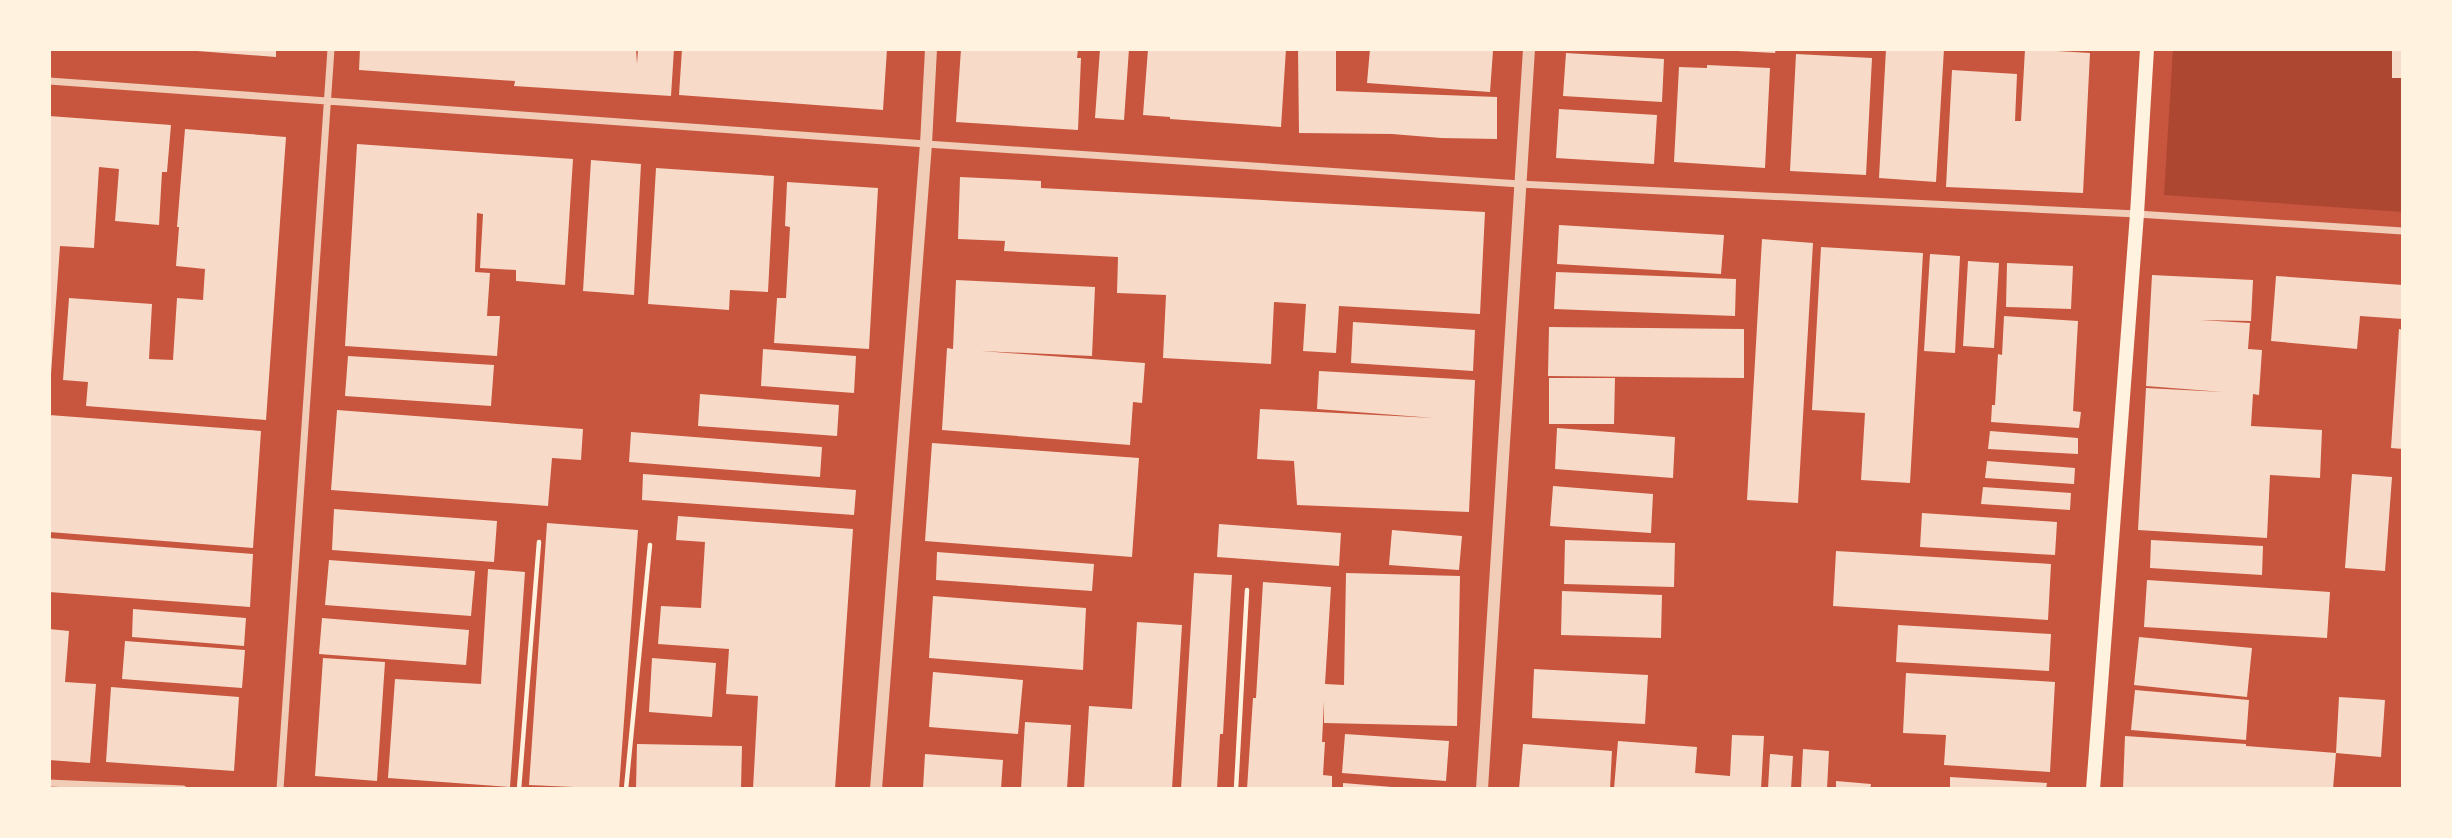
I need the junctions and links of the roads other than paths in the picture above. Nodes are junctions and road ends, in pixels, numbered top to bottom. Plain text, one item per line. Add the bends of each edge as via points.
1 (331, 49) edge
2 (931, 49) edge
3 (1529, 49) edge
4 (2147, 49) edge
5 (49, 81) edge
6 (327, 99) junction
7 (926, 144) junction
8 (1520, 184) junction
9 (2137, 214) junction
10 (2403, 231) edge
11 (49, 783) edge
12 (183, 789) edge
13 (280, 789) edge
14 (876, 789) edge
15 (1482, 789) edge
16 (2093, 789) edge

1 - 6 street
2 - 7 street
3 - 8 street
4 - 9 main road
5 - 6 street
6 - 7 street
6 - 13 street
7 - 8 street
7 - 14 street
8 - 9 street
8 - 15 street
9 - 10 street
9 - 16 main road
11 - 12 street

